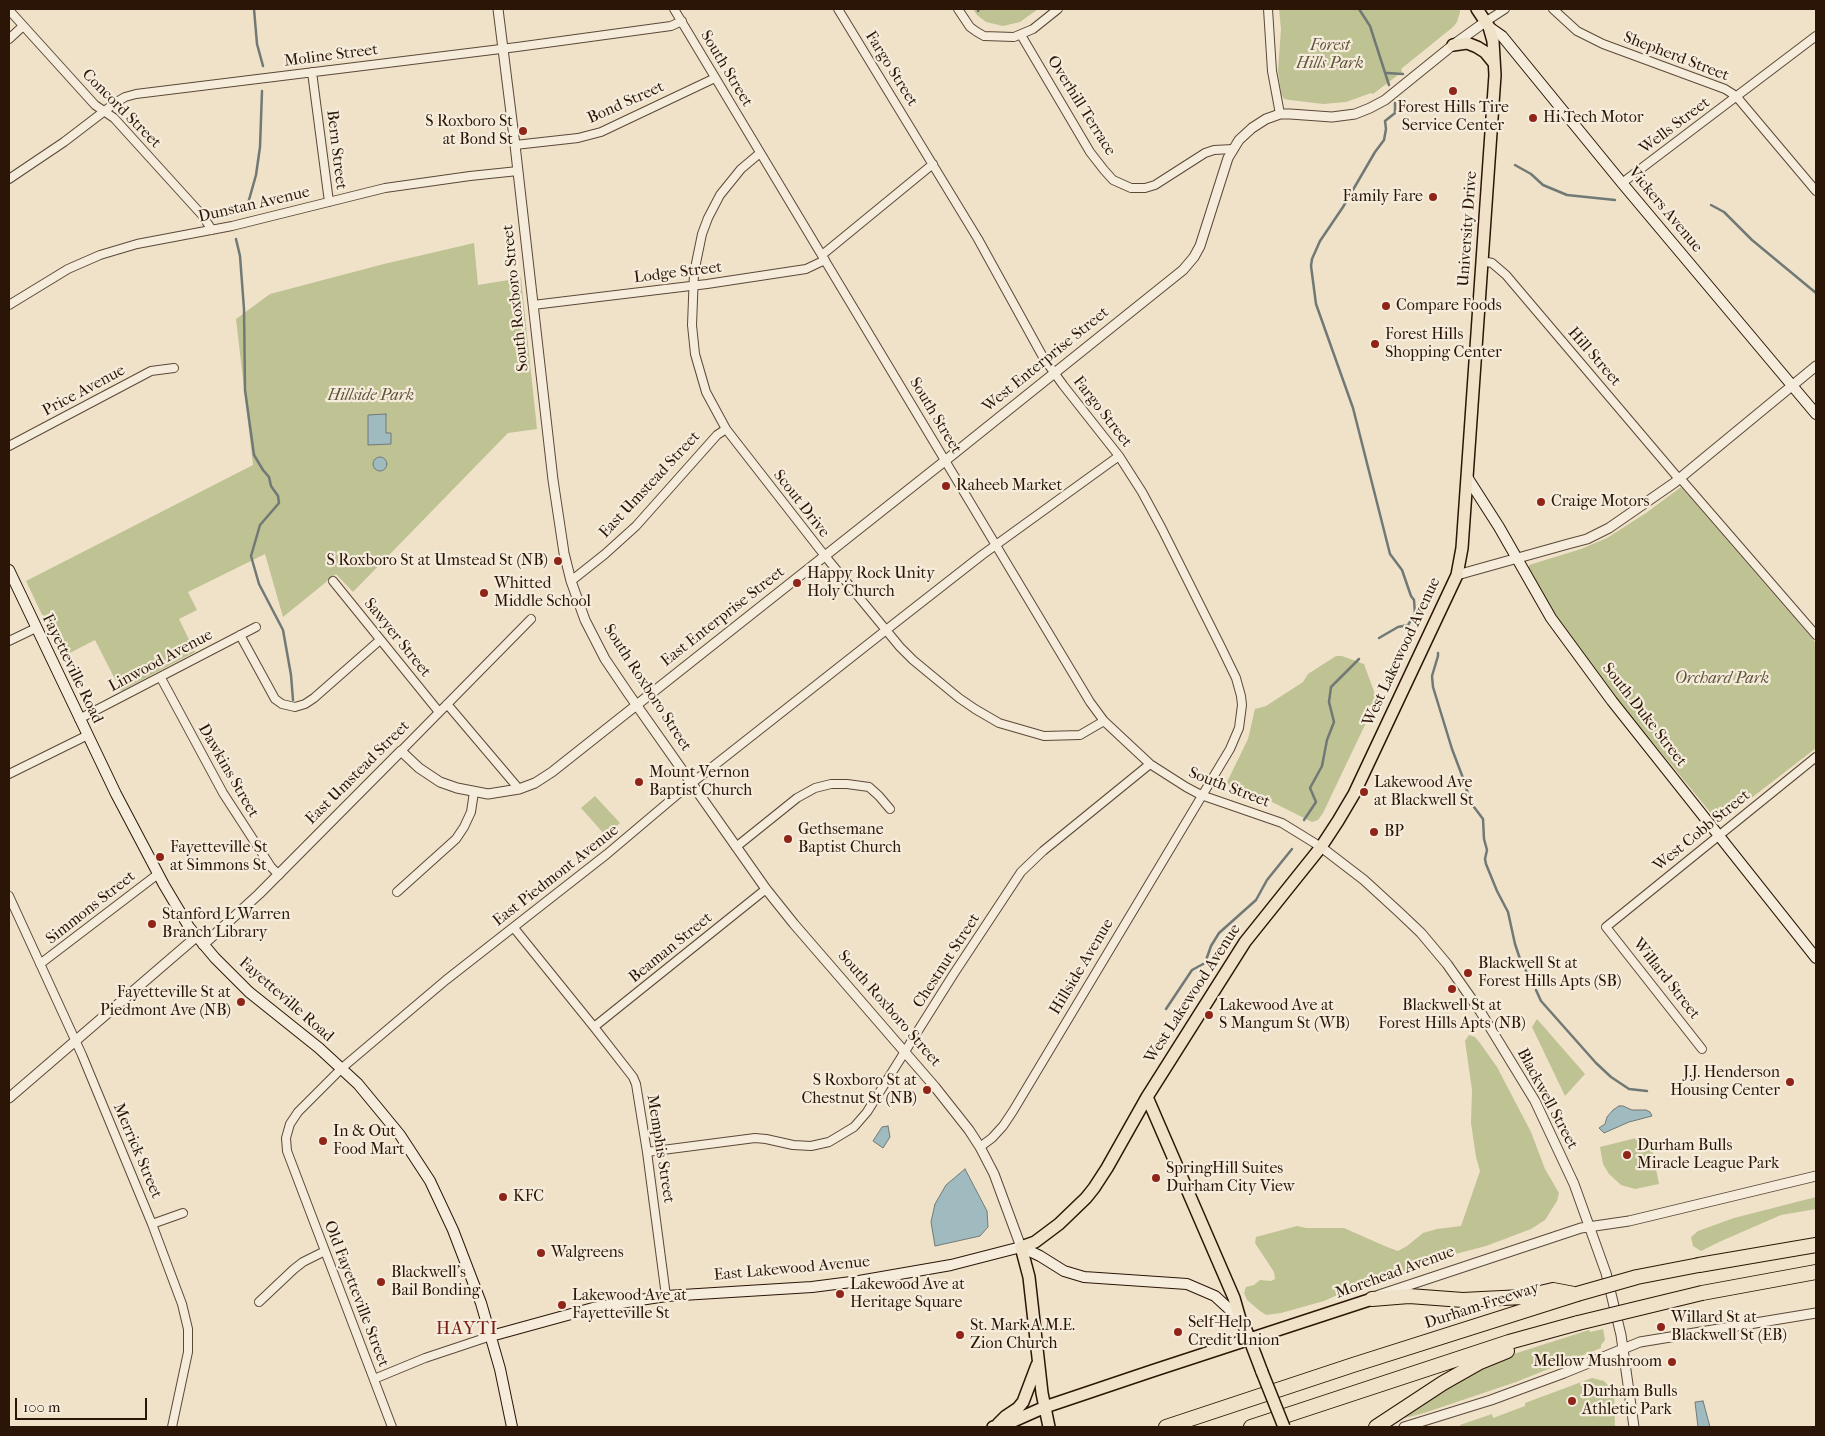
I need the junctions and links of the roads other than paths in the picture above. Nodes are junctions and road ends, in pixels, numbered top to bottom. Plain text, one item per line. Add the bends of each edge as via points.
1 (498, 9) edge
2 (674, 9) edge
3 (838, 9) edge
4 (958, 9) edge
5 (1058, 9) edge
6 (1268, 9) edge
7 (1477, 9) edge
8 (1504, 9) edge
9 (1553, 9) edge
10 (9, 10) edge
11 (682, 21) junction
12 (1487, 25) junction
13 (23, 26) junction
14 (1021, 35) junction
15 (1816, 36) edge
16 (9, 39) edge
17 (1453, 45) junction
18 (503, 49) junction
19 (1494, 63) junction
20 (312, 72) junction
21 (715, 78) junction
22 (1736, 96) junction
23 (104, 112) junction
24 (1280, 114) junction
25 (515, 146) junction
26 (1233, 149) junction
27 (760, 153) junction
28 (933, 164) junction
29 (518, 171) junction
30 (9, 179) edge
31 (1622, 183) junction
32 (1816, 191) edge
33 (329, 202) junction
34 (212, 230) junction
35 (823, 257) junction
36 (1482, 261) junction
37 (693, 285) junction
38 (9, 305) edge
39 (533, 305) junction
40 (1816, 366) edge
41 (174, 368) dead end
42 (1054, 373) junction
43 (1793, 385) junction
44 (1816, 414) edge
45 (726, 429) junction
46 (9, 446) edge
47 (1119, 456) junction
48 (946, 460) junction
49 (1468, 477) junction
50 (1680, 479) junction
51 (997, 545) junction
52 (825, 556) junction
53 (1517, 559) junction
54 (9, 570) edge
55 (1456, 575) junction
56 (333, 581) dead end
57 (571, 581) junction
58 (531, 619) dead end
59 (256, 627) dead end
60 (36, 628) junction
61 (886, 630) junction
62 (240, 635) junction
63 (1816, 636) edge
64 (380, 640) junction
65 (9, 641) edge
66 (160, 678) junction
67 (446, 704) junction
68 (636, 705) junction
69 (439, 712) junction
70 (79, 719) junction
71 (1104, 721) junction
72 (88, 736) junction
73 (400, 751) junction
74 (1816, 757) edge
75 (1150, 764) junction
76 (9, 774) edge
77 (692, 784) junction
78 (519, 789) junction
79 (474, 792) junction
80 (1201, 795) junction
81 (890, 810) dead end
82 (1720, 835) junction
83 (736, 847) junction
84 (1321, 847) junction
85 (158, 874) junction
86 (278, 875) junction
87 (766, 889) junction
88 (397, 892) dead end
89 (9, 896) edge
90 (1606, 927) joint
91 (514, 928) junction
92 (196, 937) junction
93 (204, 945) junction
94 (1816, 958) edge
95 (40, 964) junction
96 (594, 1027) junction
97 (75, 1042) junction
98 (1702, 1049) dead end
99 (906, 1052) junction
100 (342, 1068) junction
101 (1147, 1097) junction
102 (9, 1098) edge
103 (980, 1147) junction
104 (647, 1152) junction
105 (294, 1171) joint
106 (1816, 1176) edge
107 (183, 1213) dead end
108 (152, 1224) junction
109 (1590, 1226) junction
110 (1816, 1246) edge
111 (1022, 1247) junction
112 (325, 1251) junction
113 (1816, 1272) edge
114 (1816, 1278) edge
115 (1769, 1280) junction
116 (1577, 1294) junction
117 (666, 1296) junction
118 (1372, 1299) junction
119 (258, 1302) dead end
120 (1816, 1313) edge
121 (1240, 1319) junction
122 (1531, 1335) junction
123 (491, 1336) junction
124 (1249, 1340) junction
125 (1622, 1348) junction
126 (1038, 1363) junction
127 (374, 1379) junction
128 (1045, 1408) junction
129 (172, 1427) edge
130 (392, 1427) edge
131 (512, 1427) edge
132 (994, 1427) edge
133 (1049, 1427) edge
134 (1166, 1427) edge
135 (1251, 1427) edge
136 (1284, 1427) edge
137 (1376, 1427) edge
138 (1404, 1427) edge
139 (1634, 1427) edge

1 - 18 street, South Roxboro Street
2 - 11 street, South Street
3 - 28 street, Fargo Street
4 - 14 street via 970,27 984,36
5 - 14 street
6 - 24 street via 1272,71
7 - 12 main road, University Drive
8 - 12 street
9 - 22 street, Shepherd Street via 1577,31 1604,44 1716,84
10 - 13 street, Concord Street
11 - 18 street, Moline Street via 670,26
11 - 21 street, South Street
12 - 17 street
12 - 19 main road, University Drive via 1493,41
12 - 31 main road, Vickers Avenue via 1502,36
13 - 16 street
13 - 23 street, Concord Street
14 - 26 street, Overhill Terrace via 1090,152 1113,180 1131,188 1145,188 1205,153
15 - 22 street, Wells Street
17 - 19 main road via 1466,43 1477,47
17 - 24 street via 1392,94 1355,114 1332,117
18 - 20 street, Moline Street
18 - 25 street, South Roxboro Street
19 - 36 main road, University Drive
20 - 23 street, Moline Street via 136,94
20 - 33 street, Bern Street
21 - 25 street, Bond Street via 601,132
21 - 27 street, South Street
22 - 31 street, Wells Street
22 - 32 street, Shepherd Street
23 - 30 street, Moline Street
23 - 34 street, Concord Street via 114,118
24 - 26 street via 1258,123
25 - 29 street, South Roxboro Street
26 - 42 street, West Enterprise Street via 1200,246 1191,262
27 - 35 street, South Street
27 - 37 street, Scout Drive via 728,184 708,218
28 - 35 street, Lodge Street
28 - 42 street, Fargo Street
29 - 33 street, Dunstan Avenue via 412,184
29 - 39 street, South Roxboro Street
31 - 43 main road, Vickers Avenue
33 - 34 street, Dunstan Avenue
34 - 38 street, Dunstan Avenue via 137,244 100,255 68,269
35 - 37 street, Lodge Street via 806,269
35 - 48 street, South Street
36 - 49 main road, University Drive
36 - 50 street, Hill Street via 1492,263 1506,275
37 - 39 street, Lodge Street
37 - 45 street, Scout Drive via 695,354 706,392
39 - 57 street, South Roxboro Street via 553,480
40 - 43 street, West Lakewood Avenue
41 - 46 street, Price Avenue via 151,371
42 - 47 street, Fargo Street
42 - 48 street, West Enterprise Street
43 - 44 main road, Vickers Avenue
43 - 50 street, West Lakewood Avenue
45 - 52 street, Scout Drive
45 - 57 street, East Umstead Street via 717,435 636,526
47 - 51 street, East Piedmont Avenue
47 - 80 street, Fargo Street via 1162,529 1239,687 1242,705 1238,728 1230,749
48 - 51 street, South Street
48 - 52 street, West Enterprise Street
49 - 53 main road, South Duke Street
49 - 55 main road, University Drive via 1462,548
50 - 53 street, West Lakewood Avenue via 1598,534
50 - 63 street, Hill Street
51 - 61 street, East Piedmont Avenue
51 - 71 street, South Street
52 - 61 street, Scout Drive
52 - 68 street, East Enterprise Street
53 - 55 street, West Lakewood Avenue
53 - 82 main road, South Duke Street via 1566,639
54 - 60 main road, Fayetteville Road
55 - 84 main road, West Lakewood Avenue via 1354,794
56 - 64 street, Sawyer Street
57 - 68 street, South Roxboro Street via 594,639
58 - 67 street, East Umstead Street
59 - 62 street, Linwood Avenue
60 - 65 street
60 - 70 main road, Fayetteville Road
61 - 71 street, Scout Drive via 929,674 975,710 999,724 1044,736 1067,737 1086,733
61 - 77 street, East Piedmont Avenue
62 - 64 street via 275,699 298,707 314,698
62 - 66 street, Linwood Avenue
64 - 69 street, Sawyer Street
66 - 70 street, Linwood Avenue
66 - 86 street, Dawkins Street via 222,793
67 - 69 street, East Umstead Street
67 - 78 street
68 - 77 street, South Roxboro Street
68 - 78 street, East Enterprise Street via 541,780
69 - 73 street, East Umstead Street
70 - 72 main road, Fayetteville Road
71 - 75 street, South Street
72 - 76 street
72 - 85 main road, Fayetteville Road
73 - 79 street, East Enterprise Street via 440,782
73 - 86 street, East Umstead Street
74 - 82 street, West Cobb Street
75 - 80 street, South Street
75 - 99 street, Chestnut Street via 1021,872
77 - 83 street, South Roxboro Street
77 - 91 street, East Piedmont Avenue
78 - 79 street, East Enterprise Street via 488,794
79 - 88 street via 470,812 456,839
80 - 84 street, South Street via 1282,823
80 - 103 street, Hillside Avenue via 1013,1111 1003,1126
81 - 83 street via 869,787 831,784 797,798
82 - 90 street, West Cobb Street
82 - 94 main road, South Duke Street
83 - 87 street, South Roxboro Street
84 - 101 main road, West Lakewood Avenue via 1245,942
84 - 109 street, Blackwell Street via 1408,920 1464,986 1535,1101
85 - 92 main road, Fayetteville Road
85 - 95 street, Simmons Street
86 - 93 street, East Umstead Street
87 - 96 street, Beaman Street
87 - 99 street, South Roxboro Street
89 - 95 street, Merrick Street
90 - 98 street, Willard Street
91 - 96 street, Memphis Street
91 - 100 street, East Piedmont Avenue via 446,980
92 - 93 main road, Fayetteville Road
92 - 97 street
93 - 100 main road, Fayetteville Road via 250,992
95 - 97 street, Merrick Street
96 - 104 street, Memphis Street via 636,1084
97 - 102 street
97 - 108 street, Merrick Street
99 - 103 street, South Roxboro Street
99 - 104 street, Chestnut Street via 854,1128 829,1142 800,1146 755,1138
100 - 105 street, East Piedmont Avenue via 290,1124 287,1151
100 - 123 main road, Fayetteville Road via 400,1135 430,1181 472,1276
101 - 111 main road, East Lakewood Avenue via 1086,1198 1046,1234
101 - 121 main road via 1234,1298
103 - 111 street, South Roxboro Street
104 - 117 street, Memphis Street
105 - 112 street, Old Fayetteville Street
106 - 109 street, Morehead Avenue via 1621,1222
107 - 108 street
108 - 129 street, Merrick Street via 188,1329 188,1352
109 - 118 street, Morehead Avenue via 1392,1289
109 - 125 street, Blackwell Street via 1612,1293
110 - 116 highway, Durham Freeway, bridge via 1700,1265
111 - 117 main road, East Lakewood Avenue via 951,1265 859,1281
111 - 121 main road via 1084,1277 1186,1284 1215,1296
111 - 126 main road, South Roxboro Street via 1029,1277
112 - 119 street via 303,1262
112 - 127 street, Old Fayetteville Street
113 - 115 highway
114 - 115 highway
115 - 122 highway, bridge
116 - 118 highway via 1553,1290 1523,1297 1462,1300 1409,1296
116 - 134 highway, Durham Freeway
117 - 123 main road, East Lakewood Avenue via 593,1308
118 - 124 main road, Morehead Avenue
120 - 125 street via 1662,1337
121 - 124 main road
122 - 135 highway
122 - 137 highway via 1444,1382
123 - 127 street, East Lakewood Avenue
123 - 131 main road, Fayetteville Road
124 - 128 main road, Morehead Avenue
124 - 136 main road, bridge
125 - 138 street via 1491,1400
125 - 139 street, Blackwell Street
126 - 128 main road, South Roxboro Street
126 - 132 main road via 1023,1402
127 - 130 street, Old Fayetteville Street
128 - 132 main road, Morehead Avenue
128 - 133 main road, South Roxboro Street

